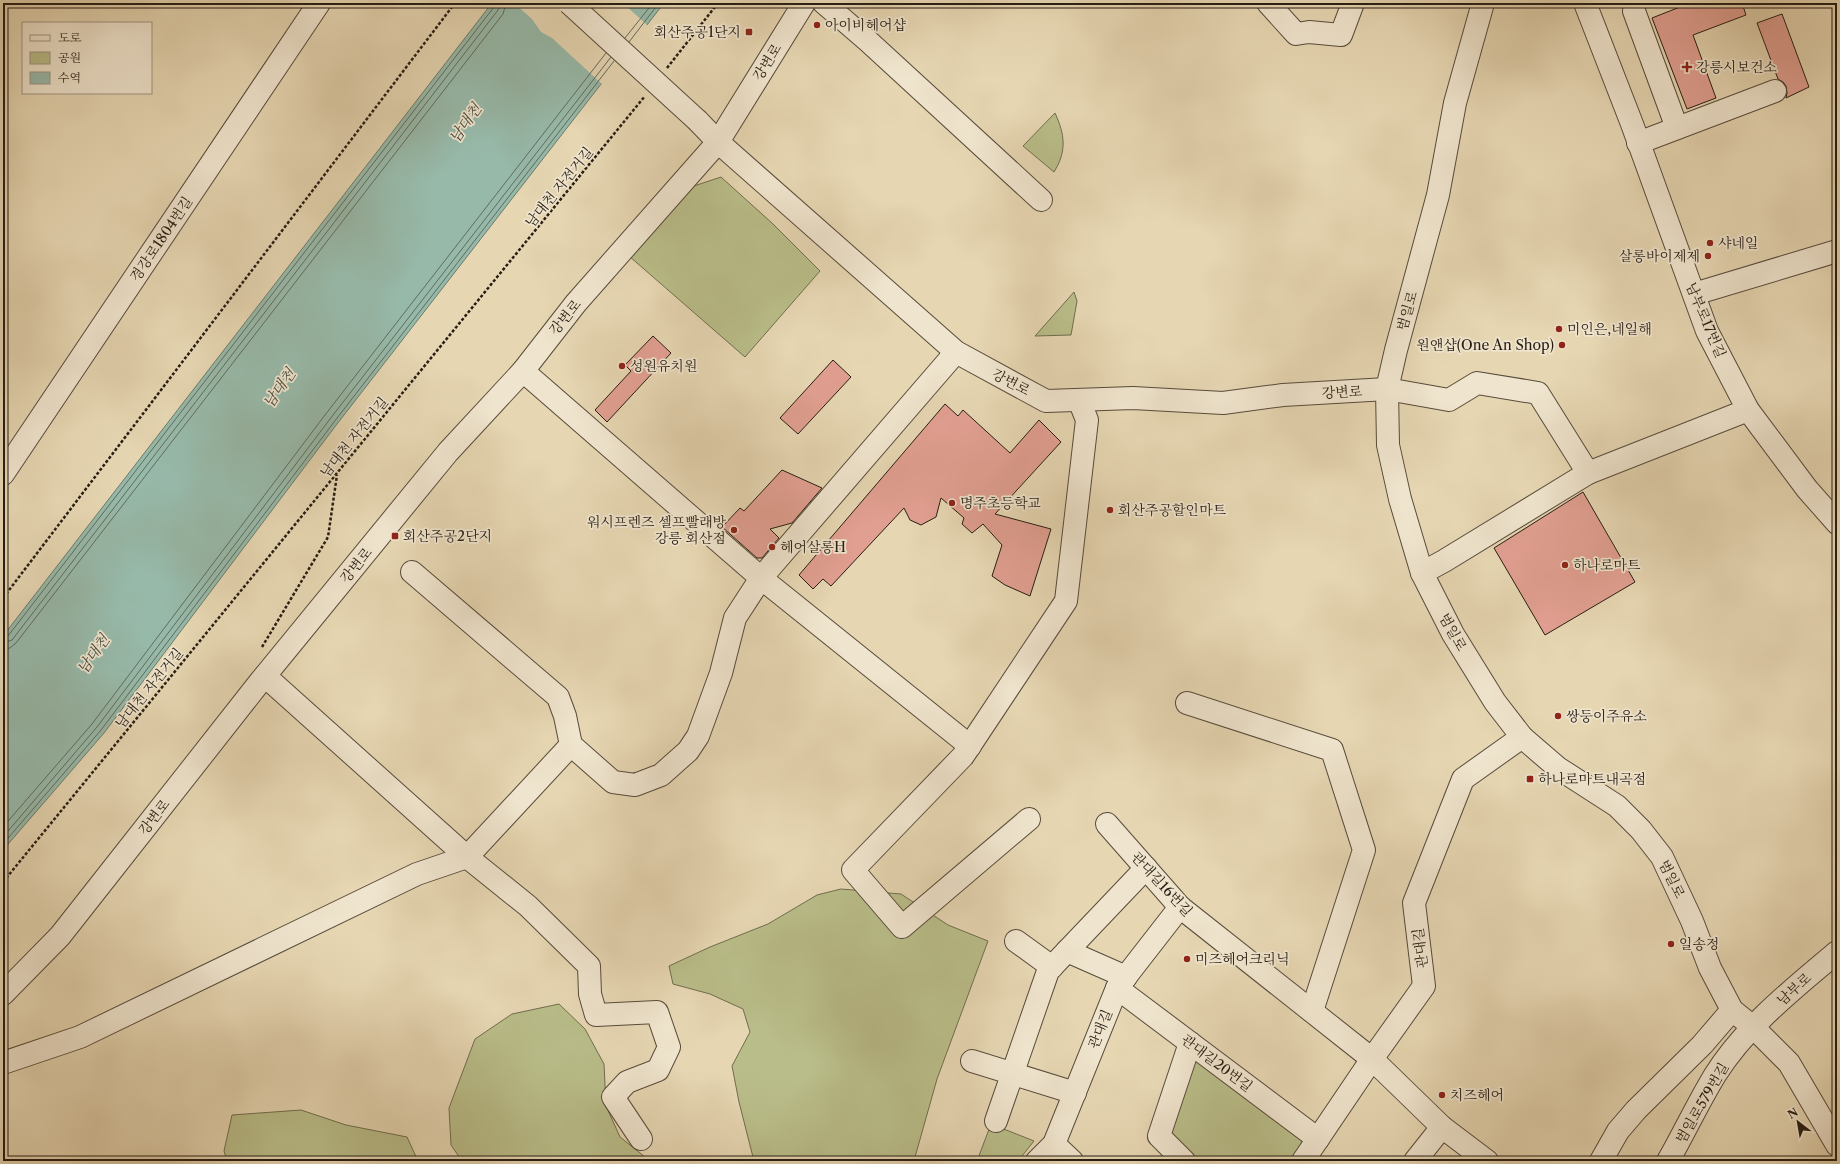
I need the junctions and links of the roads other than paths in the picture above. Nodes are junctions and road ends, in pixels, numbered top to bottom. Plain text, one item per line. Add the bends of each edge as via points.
1 (319, 3) edge
2 (569, 3) edge
3 (804, 3) edge
4 (824, 3) edge
5 (1268, 3) edge
6 (1353, 3) edge
7 (1484, 3) edge
8 (1585, 3) edge
9 (1634, 11) dead end
10 (1775, 91) dead end
11 (1677, 128) junction
12 (718, 142) junction
13 (1638, 143) junction
14 (1041, 200) dead end
15 (1837, 251) edge
16 (1694, 294) junction
17 (956, 352) junction
18 (523, 371) junction
19 (1387, 389) junction
20 (1080, 400) junction
21 (1748, 410) junction
22 (1588, 473) junction
23 (3, 474) edge
24 (1837, 523) edge
25 (412, 572) dead end
26 (1422, 572) junction
27 (761, 578) junction
28 (265, 676) junction
29 (1186, 703) dead end
30 (1522, 737) junction
31 (571, 744) junction
32 (970, 746) junction
33 (1029, 819) dead end
34 (1108, 824) dead end
35 (467, 857) junction
36 (1146, 868) junction
37 (1180, 907) junction
38 (1016, 941) dead end
39 (1068, 951) junction
40 (1837, 952) edge
41 (1052, 967) junction
42 (1121, 982) junction
43 (3, 994) edge
44 (1732, 1010) junction
45 (1312, 1011) junction
46 (1753, 1027) junction
47 (1190, 1043) junction
48 (1372, 1058) junction
49 (972, 1061) dead end
50 (3, 1063) edge
51 (1012, 1074) junction
52 (1075, 1093) junction
53 (996, 1121) dead end
54 (1442, 1127) junction
55 (641, 1139) dead end
56 (1318, 1139) junction
57 (1054, 1144) junction
58 (1837, 1145) edge
59 (1038, 1161) edge
60 (1072, 1161) edge
61 (1184, 1161) edge
62 (1303, 1161) edge
63 (1415, 1161) edge
64 (1487, 1161) edge
65 (1601, 1161) edge
66 (1668, 1161) edge

1 - 23 street, 경강로1804번길
2 - 12 street, 강변로, bridge
3 - 12 street, 강변로
4 - 14 street
5 - 6 street via 1296,34 1340,34
7 - 19 street, 범일로 via 1455,103 1438,195
8 - 13 street, 남부로17번길
9 - 11 street
10 - 11 street
11 - 13 street
12 - 17 street, 강변로
12 - 18 street, 강변로 via 576,303
13 - 16 street, 남부로17번길
15 - 16 street
16 - 21 street, 남부로17번길 via 1707,331
17 - 20 street, 강변로 via 1046,401
17 - 27 street
18 - 27 street
18 - 28 street, 강변로 via 448,452
19 - 20 street, 강변로 via 1283,395 1222,403 1133,398
19 - 22 street, 강변로 via 1449,400 1477,383 1538,393
19 - 26 street, 범일로 via 1388,446 1400,499
20 - 32 street via 1087,420 1066,601
21 - 22 street
21 - 24 street, 남부로17번길 via 1807,489
22 - 26 street
25 - 31 street via 558,697
26 - 30 street, 범일로 via 1453,634 1495,702
27 - 31 street via 735,618 722,673 698,736 688,752 660,775 634,785 613,782
27 - 32 street
28 - 35 street
28 - 43 street, 강변로 via 60,936
29 - 45 street via 1332,750 1364,850
30 - 44 street, 범일로 via 1558,768 1617,806 1646,835 1676,883 1710,968
30 - 48 street, 관대길 via 1463,779 1414,903 1424,986
31 - 35 street
32 - 33 street via 853,870 902,927
34 - 36 street, 관대길16번길
35 - 50 street via 417,874 80,1037
35 - 55 street via 528,906 589,966 590,994 596,1015 657,1012 669,1047 658,1070 627,1082 613,1097
36 - 37 street, 관대길16번길
36 - 39 street
37 - 42 street, 관대길
37 - 45 street, 관대길16번길
38 - 41 street
39 - 41 street
39 - 42 street, 관대길20번길
40 - 46 street, 남부로
41 - 51 street via 1048,971
42 - 47 street, 관대길20번길
42 - 52 street, 관대길
44 - 46 street, 범일로
44 - 65 street via 1702,1045 1636,1110 1618,1131
45 - 48 street, 관대길16번길
46 - 58 street, 범일로 via 1789,1063
46 - 66 street, 범일로579번길 via 1715,1075
47 - 56 street, 관대길20번길
47 - 61 street via 1159,1136
48 - 54 street
48 - 56 street, 관대길
49 - 51 street
51 - 52 street
51 - 53 street
52 - 57 street, 관대길
54 - 63 street
54 - 64 street
56 - 62 street, 관대길
57 - 59 street, 관대길
57 - 60 street

